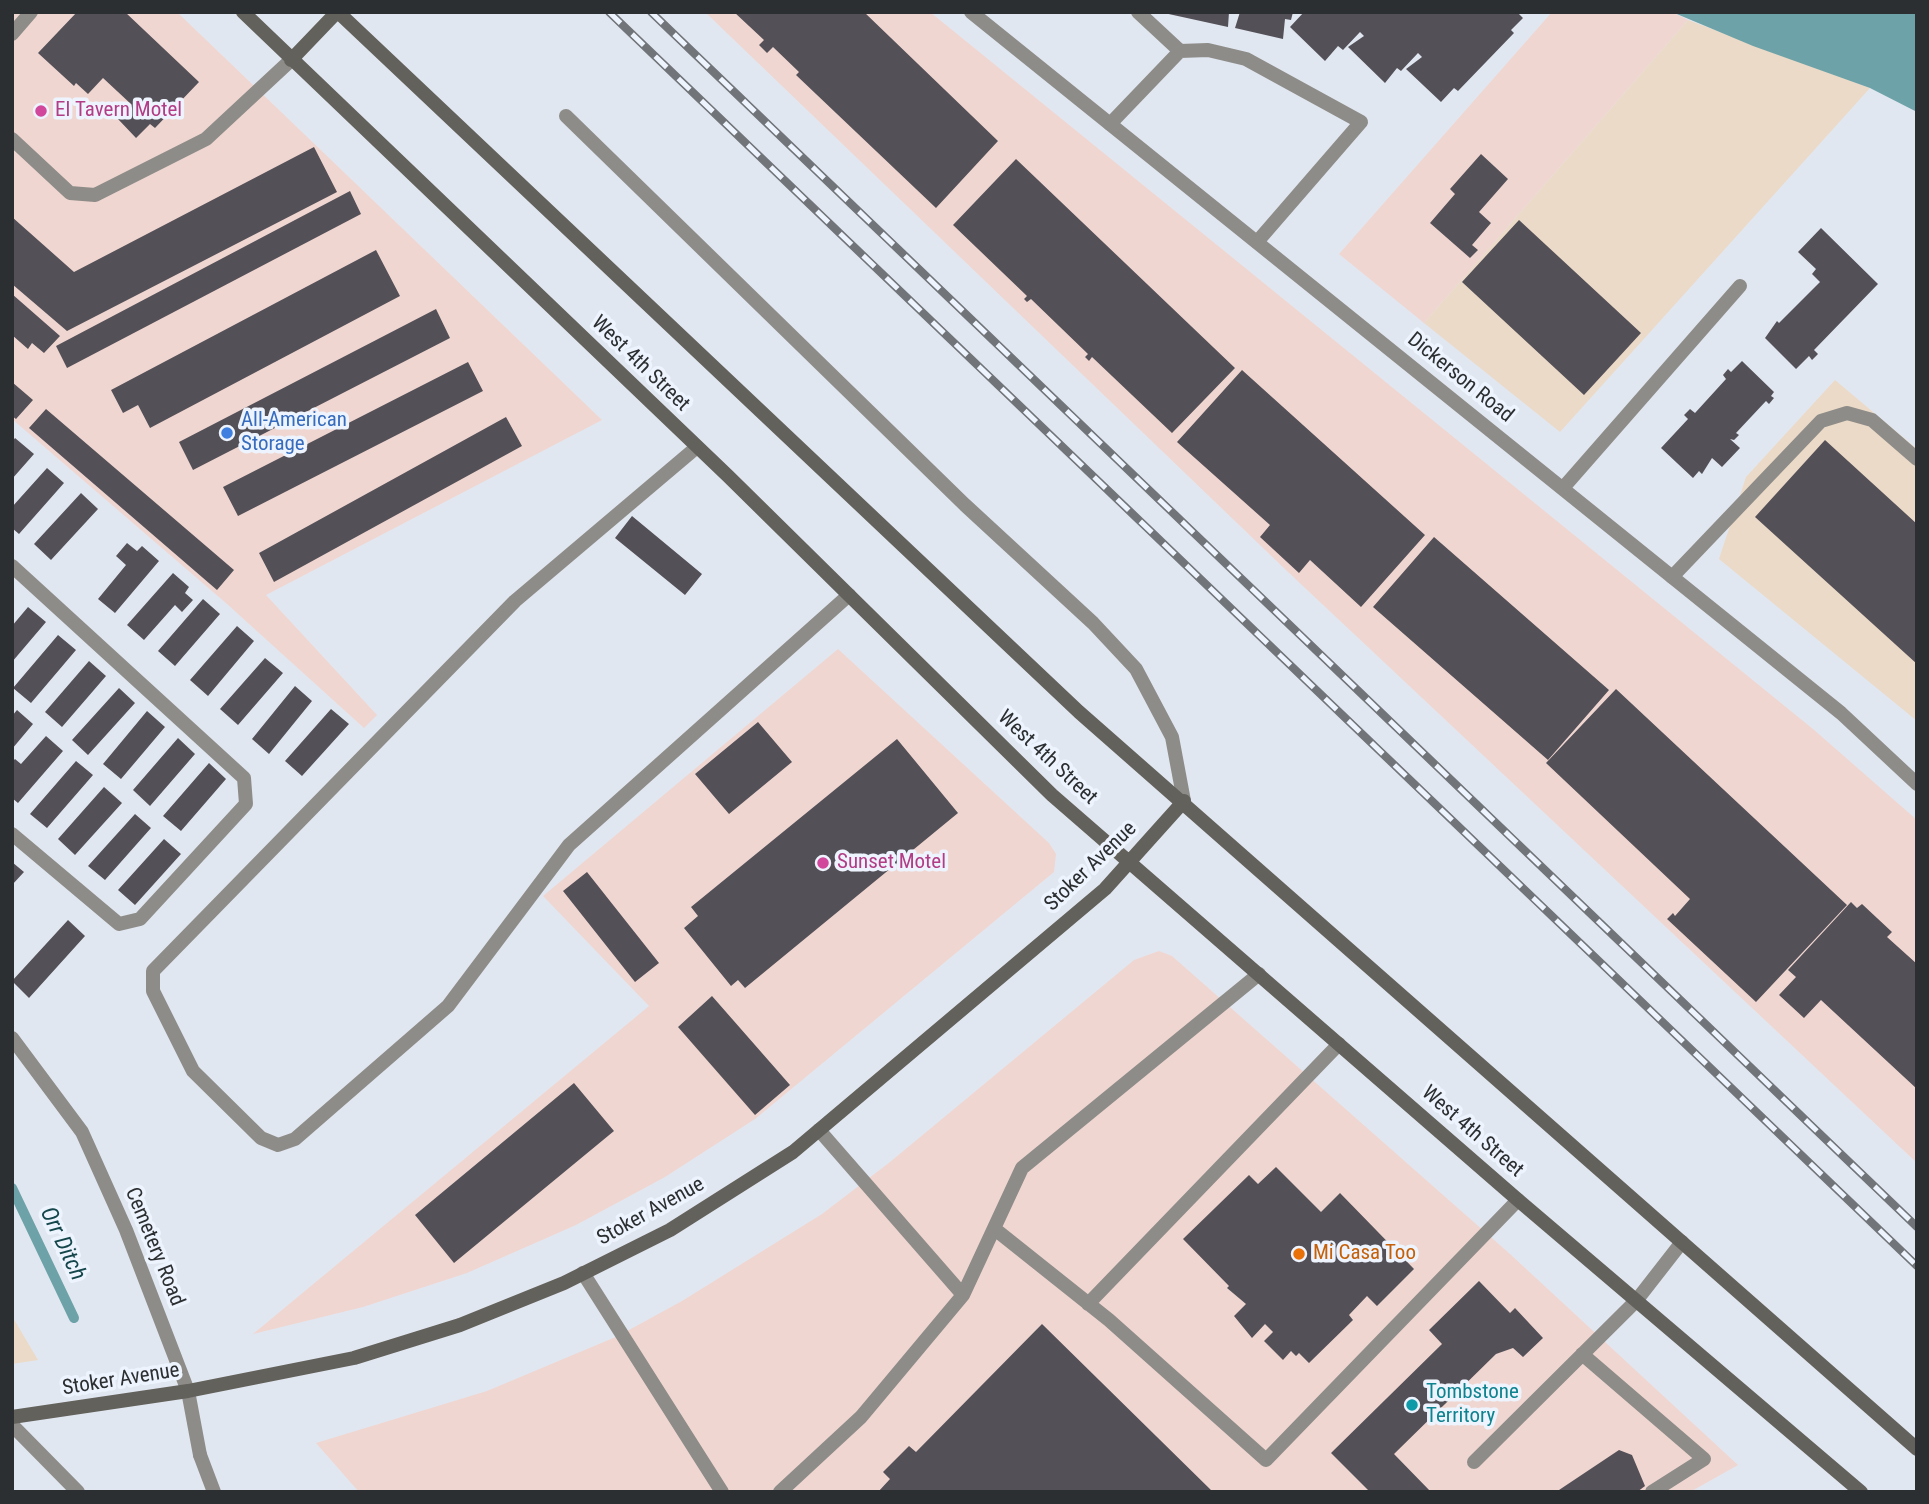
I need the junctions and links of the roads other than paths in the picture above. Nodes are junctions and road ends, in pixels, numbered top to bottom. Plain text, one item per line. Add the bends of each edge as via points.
1 (32, 12) edge
2 (243, 12) edge
3 (337, 12) edge
4 (971, 12) edge
5 (1138, 12) edge
6 (12, 34) edge
7 (1180, 51) junction
8 (290, 60) junction
9 (566, 116) dead end
10 (1110, 124) junction
11 (12, 139) edge
12 (1257, 242) junction
13 (1740, 286) dead end
14 (697, 447) junction
15 (1917, 459) edge
16 (1563, 488) junction
17 (12, 566) edge
18 (1672, 577) junction
19 (849, 595) junction
20 (1917, 784) edge
21 (1184, 801) junction
22 (12, 834) edge
23 (1131, 862) junction
24 (1259, 974) junction
25 (12, 1038) edge
26 (1339, 1044) junction
27 (819, 1130) junction
28 (1518, 1200) junction
29 (996, 1230) junction
30 (1682, 1242) junction
31 (583, 1273) junction
32 (963, 1295) junction
33 (1636, 1301) junction
34 (1088, 1304) junction
35 (1582, 1354) junction
36 (188, 1391) junction
37 (12, 1417) edge
38 (12, 1424) edge
39 (1917, 1449) edge
40 (1474, 1462) dead end
41 (78, 1492) edge
42 (214, 1492) edge
43 (722, 1492) edge
44 (780, 1492) edge
45 (1652, 1492) edge
46 (1861, 1492) edge

1 - 6 street
2 - 8 main road, West 4th Street
3 - 8 main road
3 - 21 main road via 1069,702
4 - 10 street, Dickerson Road
5 - 7 street
7 - 10 street
7 - 12 street via 1208,50 1246,59 1361,122
8 - 11 street via 206,139 95,195 70,193
8 - 14 main road, West 4th Street
9 - 21 street via 1136,669 1172,737
10 - 12 street, Dickerson Road
12 - 16 street, Dickerson Road
13 - 16 street
14 - 19 main road, West 4th Street
14 - 19 street via 514,601 153,971 153,991 193,1071 261,1138 278,1145 295,1139 448,1006 569,845
15 - 18 street via 1871,420 1847,413 1821,421
16 - 18 street, Dickerson Road
17 - 22 street via 244,778 246,804 140,919 119,924
18 - 20 street, Dickerson Road via 1841,713
19 - 23 main road, West 4th Street via 1052,795
21 - 23 main road, Stoker Avenue
21 - 30 main road
23 - 24 main road, West 4th Street
23 - 27 main road, Stoker Avenue via 1105,889
24 - 26 main road, West 4th Street
24 - 29 street via 1022,1168
25 - 36 street, Cemetery Road via 82,1132 126,1230
26 - 28 main road, West 4th Street
26 - 34 street
27 - 31 main road, Stoker Avenue via 793,1152 670,1230
27 - 32 street
28 - 33 main road, West 4th Street
28 - 34 street via 1266,1460
29 - 32 street
29 - 34 street
30 - 33 street
30 - 39 main road
31 - 36 main road, Stoker Avenue via 460,1325 354,1358
31 - 43 street
32 - 44 street via 861,1417
33 - 35 street
33 - 46 main road, West 4th Street
35 - 40 street
35 - 45 street via 1704,1459
36 - 37 main road, Stoker Avenue
36 - 42 street, Cemetery Road via 200,1455
38 - 41 street

